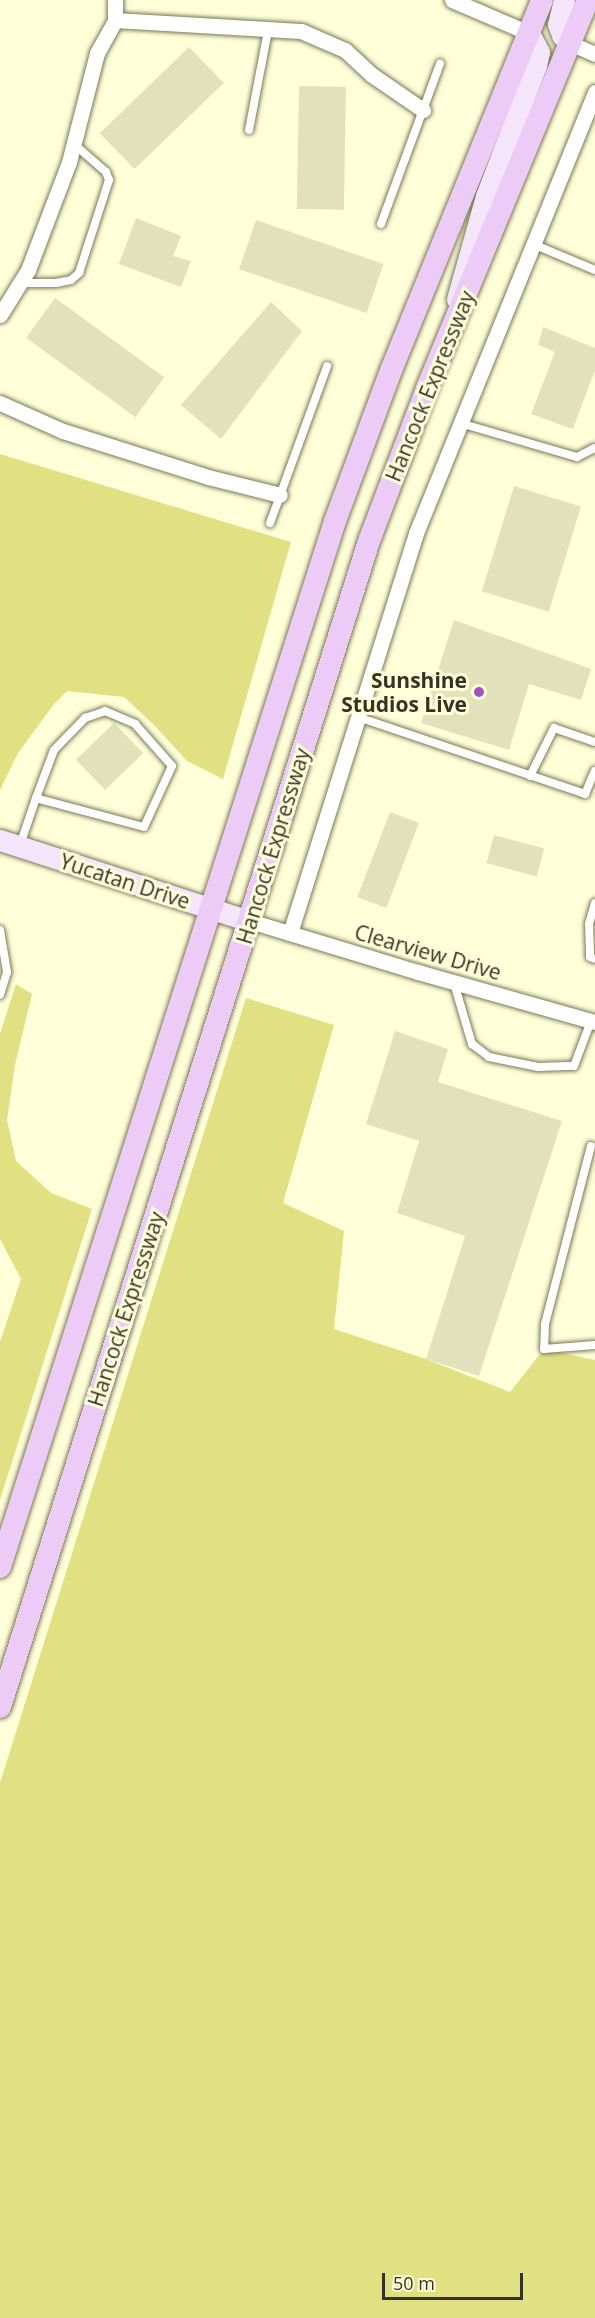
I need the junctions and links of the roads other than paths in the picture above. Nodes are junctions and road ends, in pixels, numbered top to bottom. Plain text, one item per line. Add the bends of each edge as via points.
1 (115, 0) edge
2 (452, 0) edge
3 (542, 0) edge
4 (564, 0) edge
5 (588, 0) edge
6 (115, 20) junction
7 (268, 30) junction
8 (529, 33) junction
9 (570, 43) junction
10 (595, 54) edge
11 (440, 64) dead end
12 (595, 92) edge
13 (423, 110) junction
14 (591, 116) edge
15 (249, 130) dead end
16 (74, 144) junction
17 (381, 224) dead end
18 (532, 244) junction
19 (595, 270) edge
20 (19, 283) junction
21 (0, 315) edge
22 (451, 329) junction
23 (327, 366) dead end
24 (0, 403) edge
25 (460, 423) junction
26 (595, 448) edge
27 (280, 495) junction
28 (270, 523) dead end
29 (358, 717) junction
30 (595, 742) edge
31 (595, 771) edge
32 (530, 776) junction
33 (36, 798) junction
34 (10, 843) edge
35 (595, 903) edge
36 (210, 909) junction
37 (250, 921) junction
38 (0, 930) edge
39 (290, 933) junction
40 (595, 958) edge
41 (454, 983) junction
42 (0, 995) edge
43 (593, 1021) edge
44 (591, 1146) dead end
45 (595, 1345) edge
46 (0, 1567) edge
47 (0, 1707) edge

1 - 6 street
2 - 8 street
3 - 8 main road, Hancock Expressway
4 - 9 main road via 558,24
5 - 9 main road, Hancock Expressway
6 - 7 street
6 - 16 street via 97,53
7 - 13 street via 301,31 345,50 372,75
7 - 15 lane
8 - 22 main road via 539,52 536,66 486,196
8 - 36 main road, Hancock Expressway via 358,457
9 - 10 street
9 - 22 main road, Hancock Expressway
11 - 13 lane
12 - 14 street
13 - 17 lane
14 - 18 street
16 - 20 street via 28,270
16 - 20 lane via 106,172 109,180 79,273 71,280 56,283
18 - 19 lane
18 - 25 street
20 - 21 street
22 - 37 main road, Hancock Expressway via 369,541
23 - 27 lane
24 - 27 street via 63,431 208,477
25 - 26 lane via 577,457
25 - 29 street via 416,533
27 - 28 lane
29 - 32 lane
29 - 39 street
30 - 32 lane via 554,728
31 - 32 lane via 585,794
33 - 33 lane via 54,750 85,718 105,711 135,724 172,766 144,827
33 - 34 lane
34 - 36 main road, Yucatan Drive
35 - 40 lane via 589,924 590,957
36 - 37 main road, Yucatan Drive
36 - 46 main road, Hancock Expressway
37 - 39 street, Clearview Drive
37 - 47 main road, Hancock Expressway
38 - 42 lane via 7,972
39 - 41 street, Clearview Drive
41 - 43 street, Clearview Drive
41 - 43 lane via 471,1044 489,1056 538,1067 574,1066
44 - 45 lane via 545,1324 544,1349

